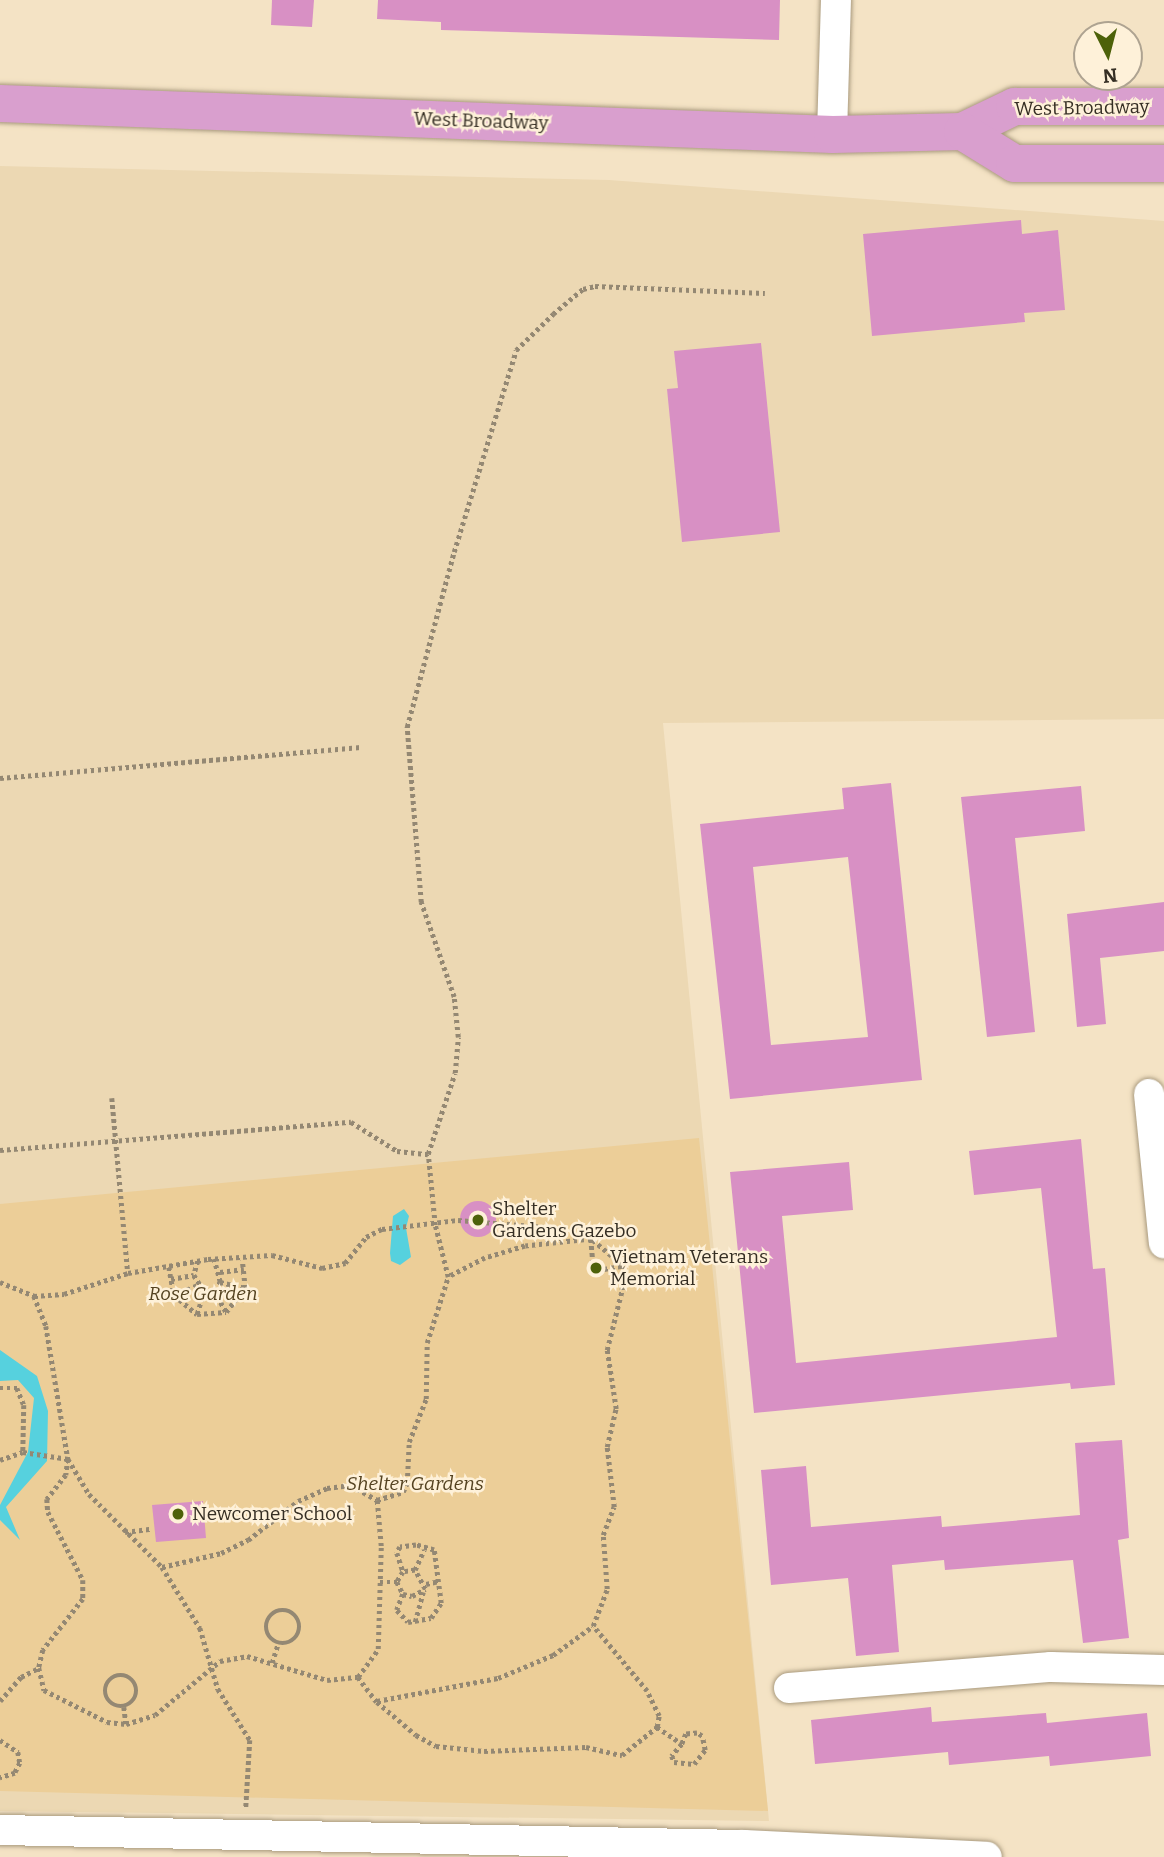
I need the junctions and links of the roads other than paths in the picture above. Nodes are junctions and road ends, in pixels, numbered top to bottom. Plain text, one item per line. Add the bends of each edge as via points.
1 (836, 0) edge
2 (0, 103) edge
3 (1164, 106) edge
4 (962, 131) junction
5 (832, 134) junction
6 (1164, 163) edge
7 (1149, 1094) dead end
8 (1164, 1243) edge
9 (1164, 1670) edge
10 (789, 1688) dead end
11 (0, 1830) edge
12 (744, 1851) edge
13 (987, 1857) edge

1 - 5 street
2 - 5 main road, West Broadway
3 - 4 main road, West Broadway via 1014,106
4 - 5 main road, West Broadway
4 - 6 main road via 1014,163
7 - 8 street
9 - 10 street via 1051,1667
11 - 12 street
12 - 13 street

